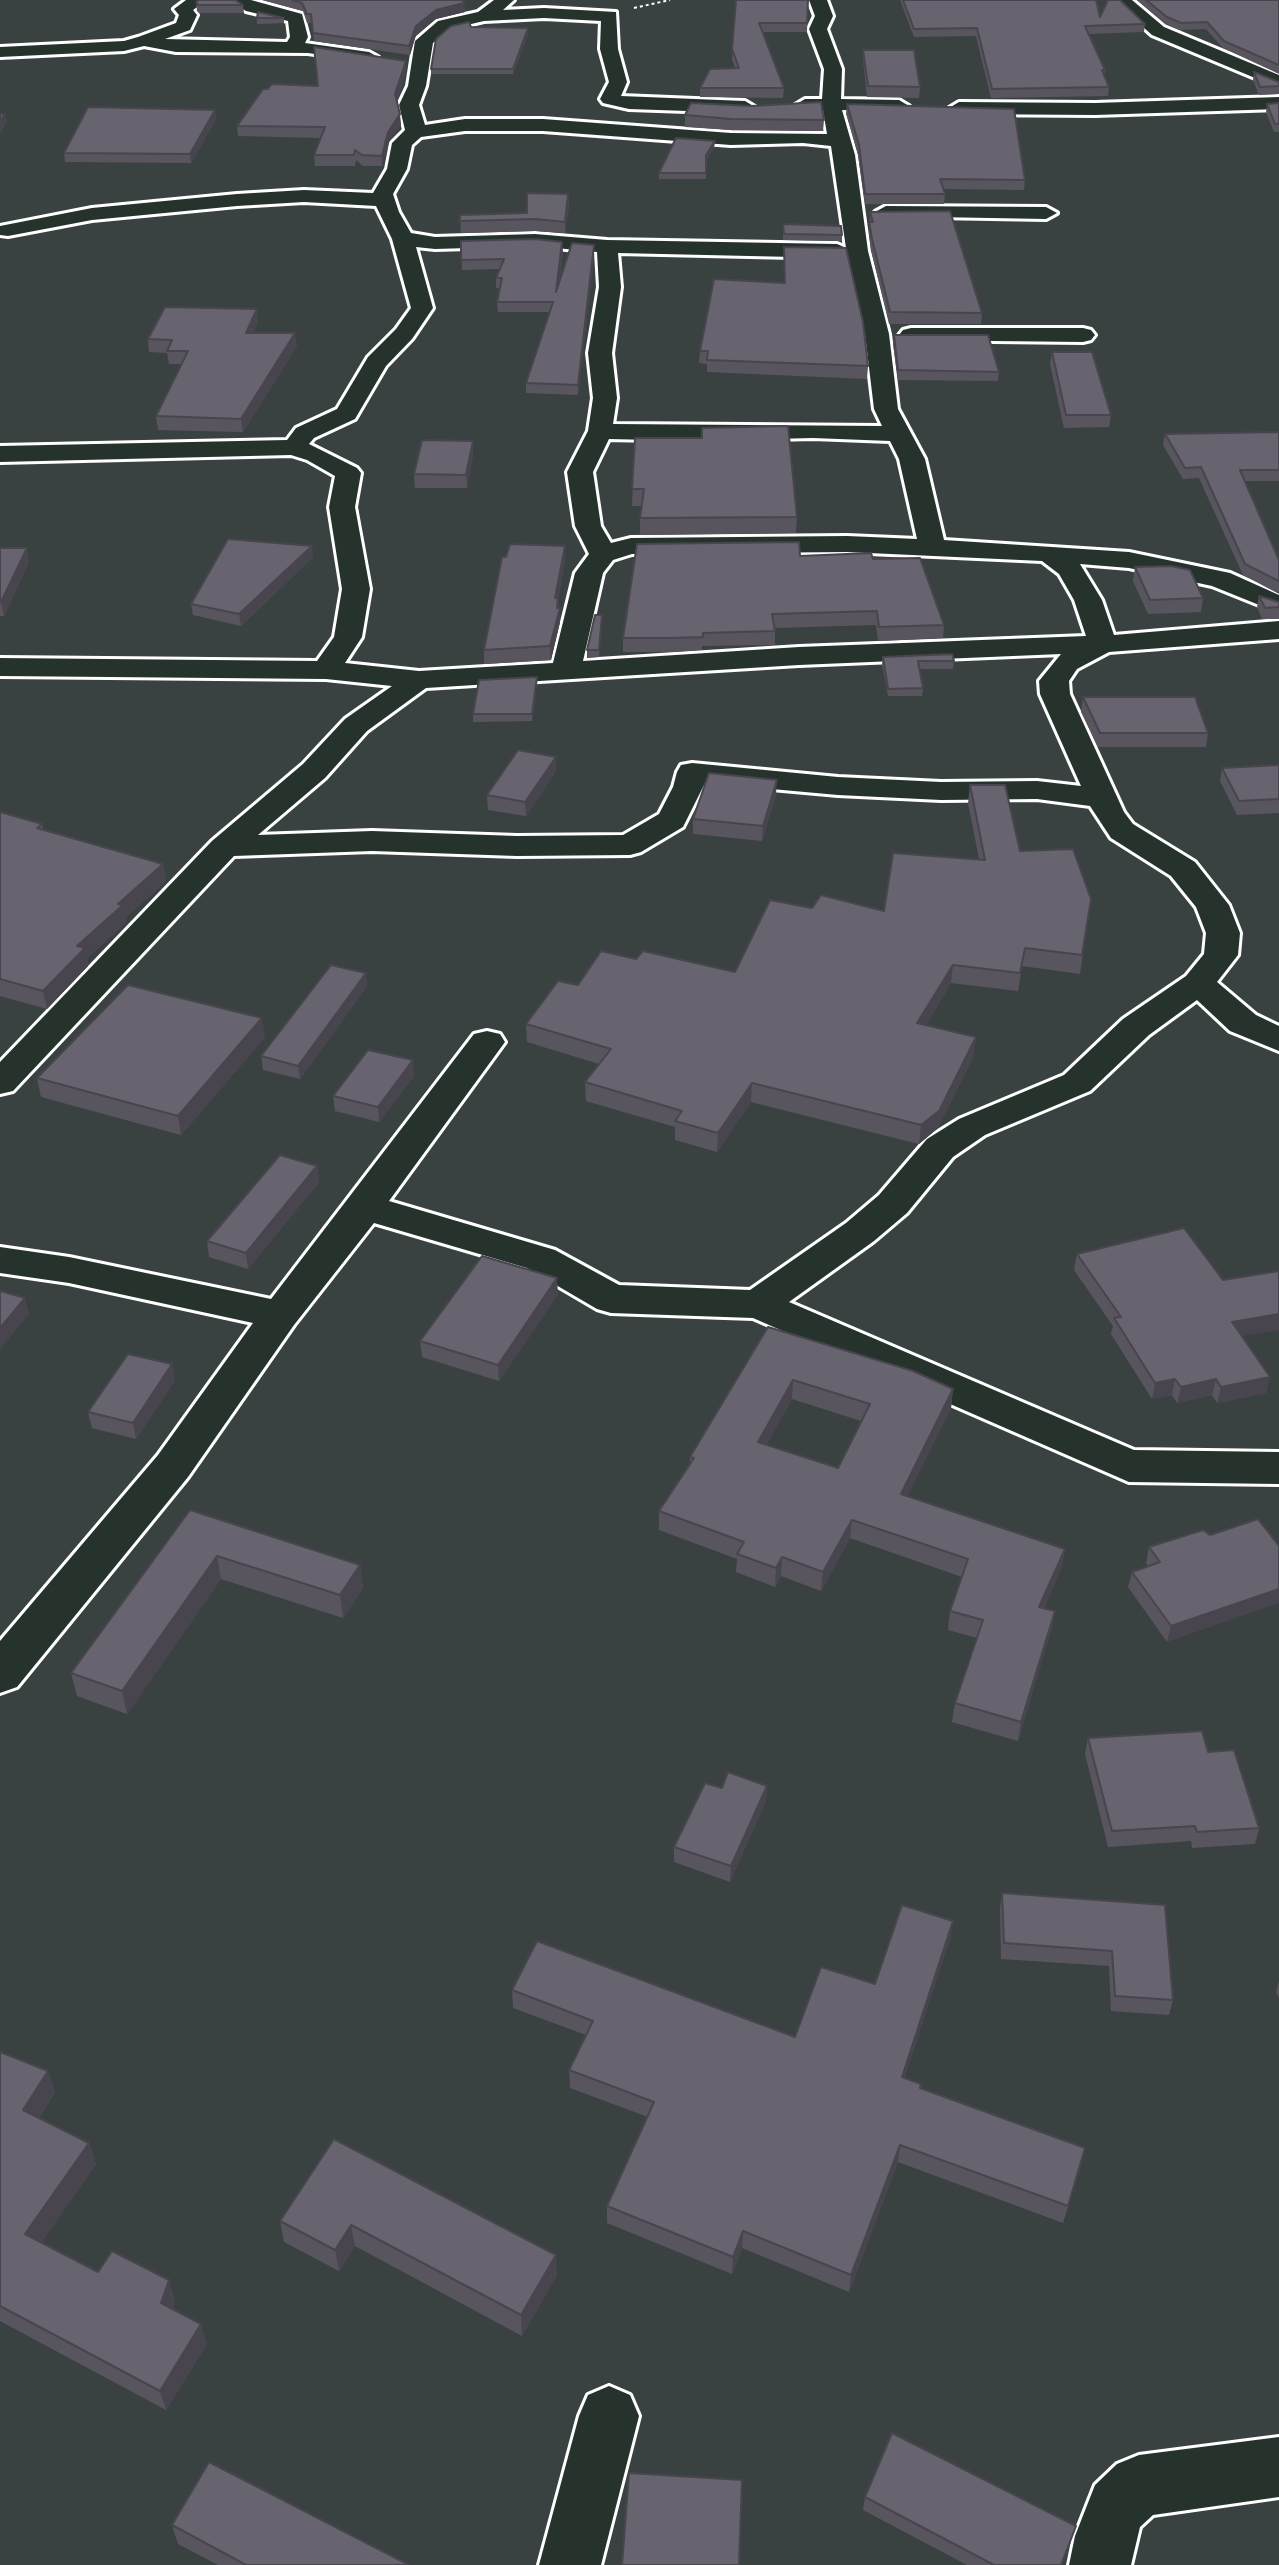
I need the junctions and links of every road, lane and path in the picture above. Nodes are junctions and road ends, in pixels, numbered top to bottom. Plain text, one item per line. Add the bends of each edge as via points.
1 (198, 0) edge
2 (237, 0) edge
3 (505, 0) edge
4 (818, 0) edge
5 (1122, 0) edge
6 (484, 16) junction
7 (144, 41) junction
8 (298, 47) junction
9 (0, 52) edge
10 (420, 65) junction
11 (1279, 82) edge
12 (1279, 103) edge
13 (831, 104) junction
14 (415, 132) junction
15 (841, 141) junction
16 (384, 200) junction
17 (1046, 213) dead end
18 (854, 214) junction
19 (8, 230) dead end
20 (403, 239) junction
21 (607, 246) junction
22 (857, 251) junction
23 (877, 334) junction
24 (1083, 335) dead end
25 (600, 431) junction
26 (897, 434) junction
27 (294, 447) junction
28 (0, 454) edge
29 (932, 546) junction
30 (1049, 553) junction
31 (603, 554) junction
32 (1279, 605) edge
33 (1279, 630) edge
34 (1103, 644) junction
35 (0, 667) edge
36 (326, 670) junction
37 (566, 670) junction
38 (419, 680) junction
39 (1101, 798) junction
40 (223, 848) junction
41 (1198, 983) junction
42 (1279, 1040) edge
43 (487, 1042) dead end
44 (0, 1083) edge
45 (365, 1207) junction
46 (0, 1260) edge
47 (758, 1304) junction
48 (280, 1315) junction
49 (1279, 1468) edge
50 (0, 1674) edge
51 (609, 2416) dead end
52 (1279, 2467) edge
53 (570, 2565) edge
54 (1100, 2565) edge

1 - 7 street via 183,9 188,15 184,26
2 - 8 street via 296,18
3 - 6 street
4 - 13 street via 824,16 818,29 833,69
5 - 11 street via 1158,31
6 - 10 street via 444,25 424,41
6 - 13 street via 610,16 609,49 618,82 610,99 775,107
7 - 8 street via 176,47
7 - 9 street
8 - 10 street
10 - 14 street via 409,105
12 - 13 street via 1095,109
13 - 15 street
14 - 15 street via 465,125 543,125
14 - 16 street via 402,143
15 - 18 street
16 - 19 street via 237,200 92,214
16 - 20 street
17 - 18 street
18 - 22 street
20 - 21 street
20 - 27 street via 422,308 376,362 346,414 305,433
21 - 22 street
21 - 25 street via 610,287 600,353 605,398
22 - 23 street
23 - 24 street
23 - 26 street via 880,382
25 - 26 street
25 - 31 street via 580,472 588,526
26 - 29 street via 912,459
27 - 28 street
27 - 36 street via 348,473 342,507 356,589 348,637
29 - 30 street
29 - 31 street via 663,544
30 - 32 street via 1129,560 1220,579
30 - 34 street via 1070,569
31 - 37 street via 589,573
33 - 34 street
34 - 37 street
34 - 39 street via 1066,663 1054,681
35 - 36 street
36 - 38 street
37 - 38 street
38 - 40 street via 356,725 314,771
39 - 40 street via 1037,790 838,786 692,772 672,820 630,845 372,841
39 - 41 street via 1122,831 1183,869 1212,905 1223,933 1221,955
40 - 44 street
41 - 42 street via 1243,1023
41 - 47 street via 1136,1027 1077,1083 972,1127 940,1148 882,1213
43 - 45 street
45 - 47 street via 541,1259 611,1299
45 - 48 street
46 - 48 street
47 - 49 street via 1129,1466
48 - 50 street via 173,1466
51 - 53 street
52 - 54 street via 1139,2486 1117,2507

